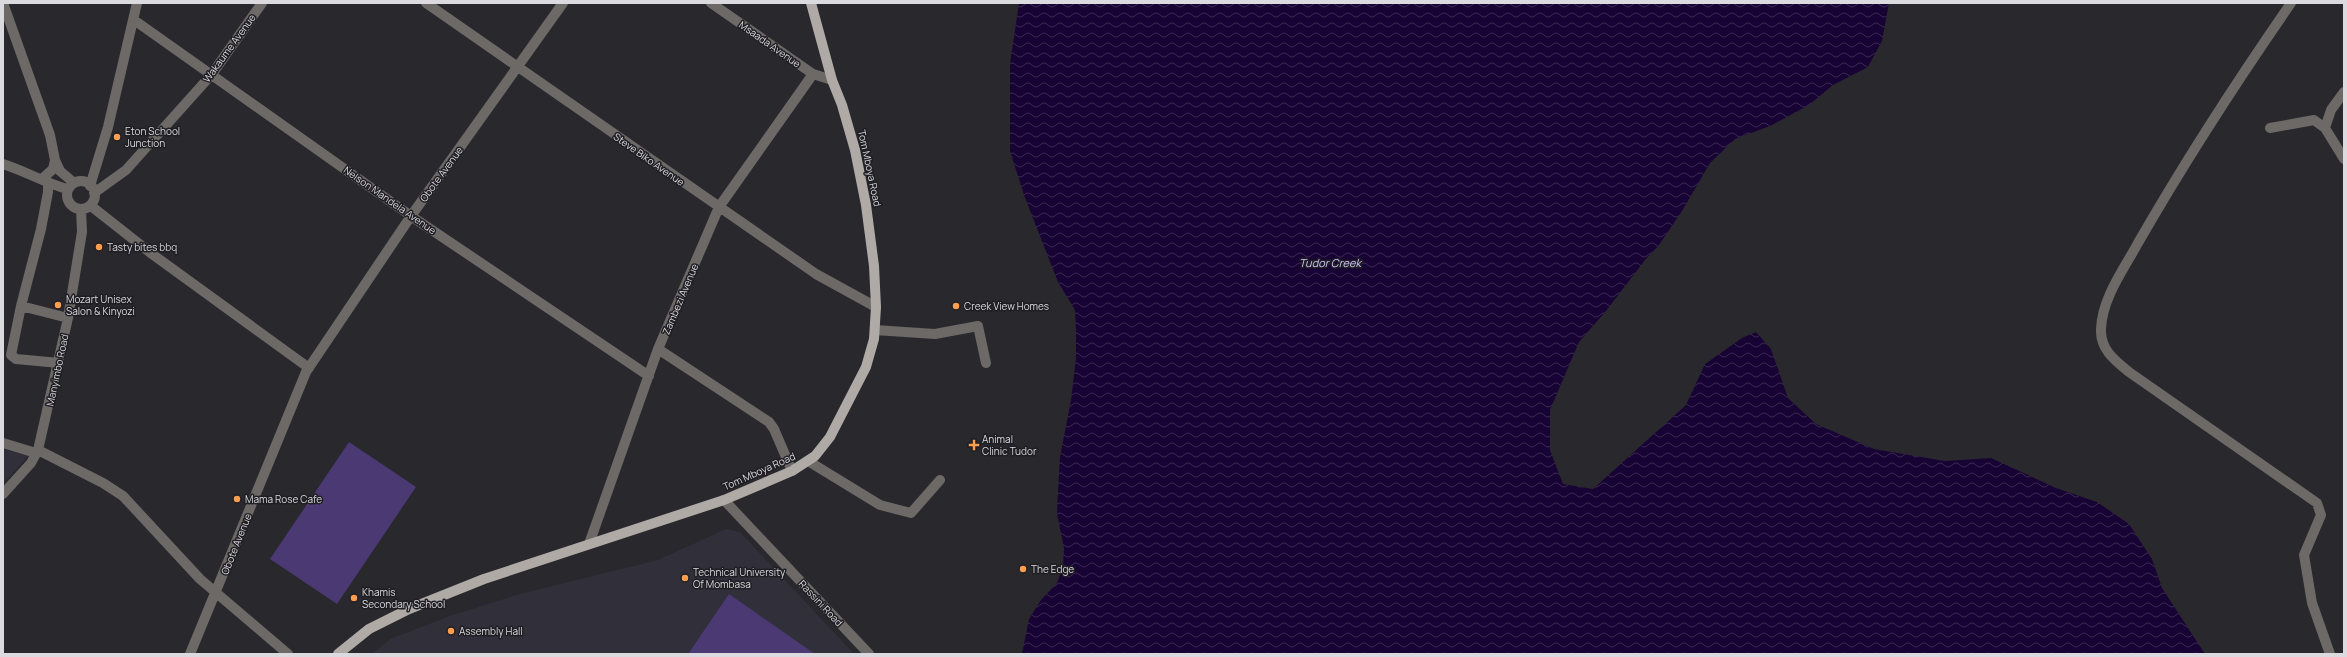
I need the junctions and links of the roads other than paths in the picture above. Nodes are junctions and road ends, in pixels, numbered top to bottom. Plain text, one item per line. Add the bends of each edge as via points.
1 (3, 3) edge
2 (137, 3) edge
3 (262, 3) edge
4 (426, 3) edge
5 (563, 3) edge
6 (711, 3) edge
7 (811, 3) edge
8 (2291, 3) edge
9 (134, 20) junction
10 (518, 68) junction
11 (212, 74) junction
12 (813, 74) junction
13 (832, 80) junction
14 (2344, 92) edge
15 (2270, 128) dead end
16 (2325, 128) junction
17 (2343, 156) edge
18 (55, 160) junction
19 (3, 164) edge
20 (45, 182) junction
21 (70, 186) junction
22 (92, 189) junction
23 (719, 207) junction
24 (86, 208) junction
25 (411, 216) junction
26 (20, 306) junction
27 (876, 307) junction
28 (68, 318) junction
29 (875, 330) junction
30 (658, 349) junction
31 (59, 363) junction
32 (986, 363) dead end
33 (309, 368) junction
34 (649, 376) junction
35 (3, 443) edge
36 (37, 452) junction
37 (808, 461) junction
38 (792, 471) junction
39 (940, 480) dead end
40 (3, 494) edge
41 (724, 500) junction
42 (589, 544) junction
43 (216, 594) junction
44 (190, 654) edge
45 (288, 654) edge
46 (338, 654) edge
47 (869, 654) edge
48 (2330, 654) edge

1 - 18 street via 50,135
2 - 9 street
3 - 11 street, Wakaume Avenue
4 - 10 street, Steve Biko Avenue
5 - 10 street, Obote Avenue
6 - 12 street, Msaada Avenue
7 - 13 main road, Tom Mboya Road
8 - 48 street via 2214,118 2155,215 2113,288 2105,306 2101,328 2105,351 2129,372 2317,503 2321,515 2304,555 2312,603
9 - 11 street, Nelson Mandela Avenue
9 - 22 street
10 - 23 street, Steve Biko Avenue
10 - 25 street, Obote Avenue
11 - 22 street, Wakaume Avenue via 126,170
11 - 25 street, Nelson Mandela Avenue
12 - 13 street, Msaada Avenue
12 - 23 street, Zambezi Avenue
13 - 27 main road, Tom Mboya Road via 842,104 855,150 866,204
14 - 16 street via 2331,110
15 - 16 street via 2314,120
16 - 17 street
18 - 20 street
18 - 21 street
19 - 20 street
20 - 21 street
20 - 26 street via 48,192
21 - 22 street via 83,180
21 - 24 street via 67,198 73,206
22 - 24 street via 95,197
23 - 27 street, Steve Biko Avenue via 816,274
23 - 30 street, Zambezi Avenue
24 - 28 street, Manyimbo Road
24 - 33 street
25 - 33 street, Obote Avenue
25 - 34 street, Nelson Mandela Avenue
26 - 28 street
26 - 31 street via 11,355 16,359
27 - 29 main road, Tom Mboya Road
28 - 31 street, Manyimbo Road
29 - 32 street via 935,334 978,326
29 - 37 main road, Tom Mboya Road via 866,367 851,399 830,438
30 - 34 street, Zambezi Avenue
30 - 38 street via 769,422
31 - 36 street, Manyimbo Road
33 - 43 street, Obote Avenue
34 - 42 street, Zambezi Avenue
35 - 36 street
36 - 40 street, Manyimbo Road via 31,463
36 - 43 street via 103,483 123,496
37 - 38 main road, Tom Mboya Road
37 - 39 street via 880,505 910,513
38 - 41 main road, Tom Mboya Road
41 - 42 main road, Tom Mboya Road
41 - 47 street, Rassini Road
42 - 46 main road, Tom Mboya Road via 484,579 384,619
43 - 44 street, Obote Avenue
43 - 45 street

